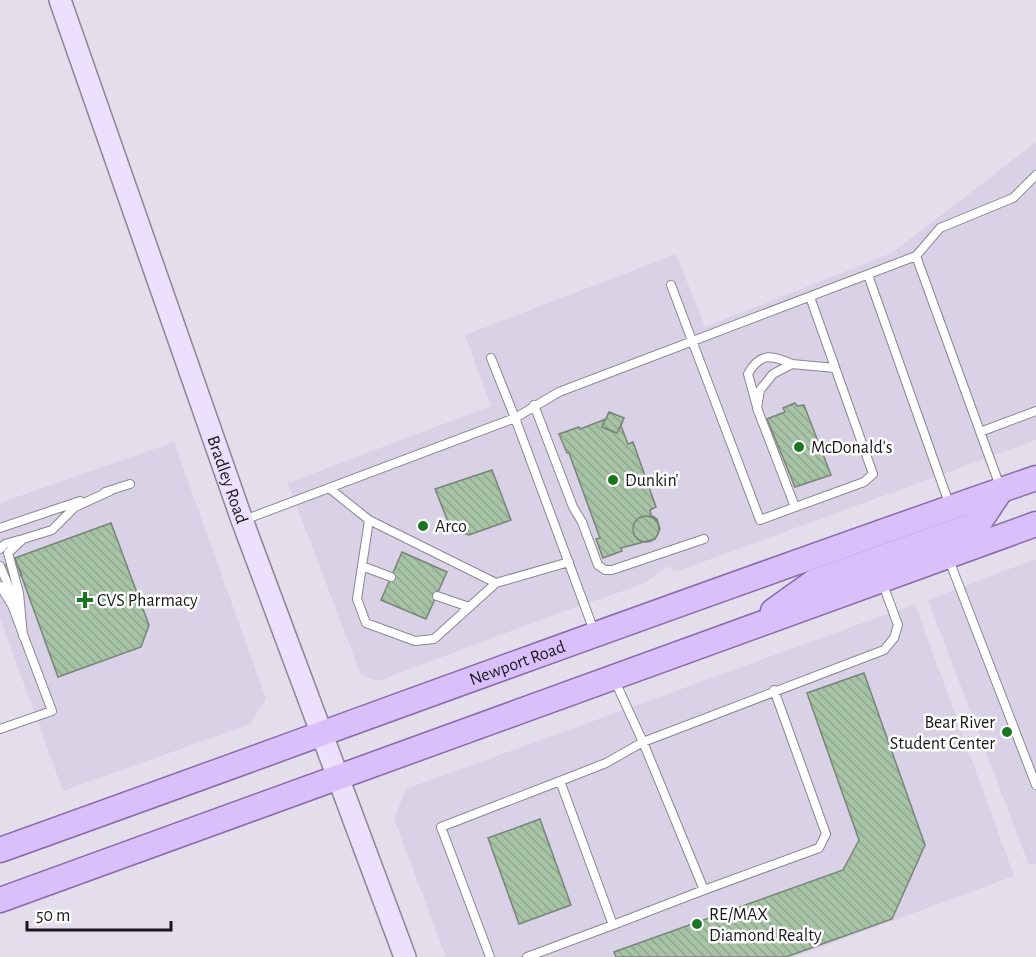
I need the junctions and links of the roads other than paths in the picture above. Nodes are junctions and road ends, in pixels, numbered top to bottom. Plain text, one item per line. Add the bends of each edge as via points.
1 (60, 0) edge
2 (1036, 175) edge
3 (916, 256) junction
4 (868, 275) junction
5 (671, 285) dead end
6 (810, 297) junction
7 (693, 342) junction
8 (491, 358) dead end
9 (792, 364) junction
10 (836, 368) junction
11 (534, 405) junction
12 (757, 408) junction
13 (1036, 411) edge
14 (515, 418) junction
15 (980, 432) junction
16 (1036, 478) edge
17 (130, 484) dead end
18 (329, 488) junction
19 (110, 490) junction
20 (1001, 490) junction
21 (795, 507) junction
22 (951, 509) junction
23 (243, 520) junction
24 (369, 520) junction
25 (1036, 524) edge
26 (0, 528) edge
27 (23, 539) junction
28 (704, 539) dead end
29 (0, 549) edge
30 (948, 557) junction
31 (569, 561) junction
32 (0, 566) edge
33 (363, 566) junction
34 (392, 577) dead end
35 (881, 580) junction
36 (496, 583) junction
37 (0, 586) edge
38 (437, 596) dead end
39 (469, 607) junction
40 (22, 619) junction
41 (746, 630) junction
42 (596, 634) junction
43 (23, 636) junction
44 (614, 678) junction
45 (774, 690) junction
46 (0, 729) edge
47 (323, 735) junction
48 (643, 742) junction
49 (339, 778) junction
50 (560, 781) junction
51 (1036, 785) edge
52 (0, 850) edge
53 (704, 890) junction
54 (0, 900) edge
55 (613, 925) junction
56 (405, 957) edge
57 (490, 957) edge
58 (527, 957) edge

1 - 23 street, Bradley Road
2 - 3 lane via 1013,198 940,228
3 - 4 lane
3 - 15 lane
4 - 6 lane
4 - 22 lane
5 - 7 lane
6 - 7 lane
6 - 10 lane
7 - 11 lane
7 - 21 lane via 760,520
8 - 14 lane
9 - 10 lane
9 - 12 lane via 773,374 760,390
9 - 12 lane via 777,357 763,358 754,364 748,374
10 - 21 lane via 873,474 864,482
11 - 14 lane
11 - 28 lane via 598,565 612,570
12 - 21 lane
13 - 15 lane
14 - 18 lane
14 - 31 lane
15 - 20 lane
16 - 20 main road, Newport Road
17 - 19 lane
18 - 23 lane
18 - 24 lane
19 - 26 lane
19 - 27 lane via 75,507 52,530
20 - 22 main road, Newport Road
20 - 41 main road via 979,523 815,581
22 - 42 main road, Newport Road
23 - 47 street, Bradley Road
24 - 33 lane
24 - 36 lane
25 - 30 main road
27 - 29 lane
27 - 40 lane via 9,553
30 - 35 main road
30 - 51 lane
31 - 36 lane
31 - 42 lane
32 - 40 lane
33 - 34 lane
33 - 39 lane via 357,599 366,624 415,641 434,639
35 - 41 main road
35 - 45 lane via 898,625 884,650
36 - 39 lane
37 - 43 lane
38 - 39 lane
40 - 43 lane
41 - 44 main road
42 - 47 main road, Newport Road
43 - 46 lane via 52,711
44 - 48 lane
44 - 49 main road
45 - 48 lane
45 - 53 lane via 826,834 819,848
47 - 49 street, Bradley Road
47 - 52 main road, Newport Road
48 - 50 lane via 606,763
48 - 53 lane
49 - 54 main road
49 - 56 street, Bradley Road
50 - 55 lane
50 - 57 lane via 441,827
53 - 55 lane
55 - 58 lane

